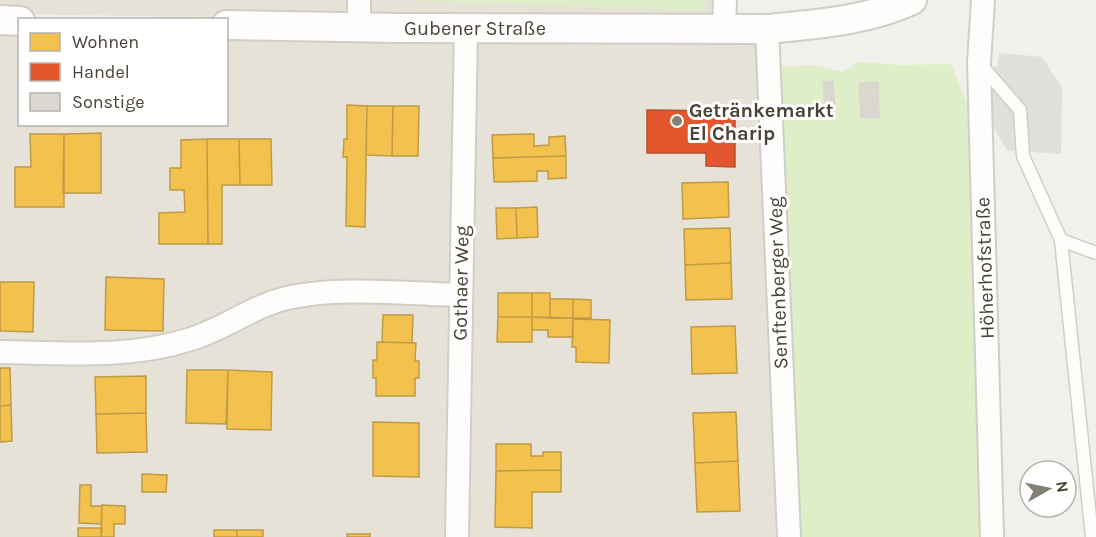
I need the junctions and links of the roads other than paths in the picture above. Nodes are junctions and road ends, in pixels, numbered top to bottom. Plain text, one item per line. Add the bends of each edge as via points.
1 (725, 0) edge
2 (912, 0) edge
3 (983, 0) edge
4 (359, 14) edge
5 (0, 20) edge
6 (18, 21) edge
7 (228, 25) edge
8 (466, 28) junction
9 (767, 29) junction
10 (724, 30) junction
11 (979, 63) junction
12 (1061, 240) junction
13 (1096, 253) edge
14 (461, 295) junction
15 (0, 352) edge
16 (457, 537) edge
17 (789, 537) edge
18 (992, 537) edge
19 (1092, 537) edge

1 - 10 street
2 - 9 street, Gubener Straße via 862,16
3 - 11 street, Höherhofstraße
4 - 7 street, Gubener Straße
4 - 8 street, Gubener Straße
5 - 6 street
8 - 10 street, Gubener Straße
8 - 14 street, Gothaer Weg
9 - 10 street, Gubener Straße
9 - 17 street, Senftenberger Weg
11 - 12 lane via 1020,110 1023,156
11 - 18 street, Höherhofstraße
12 - 13 lane
12 - 19 lane
14 - 15 street via 326,292 263,305 193,339 158,349
14 - 16 street, Gothaer Weg

